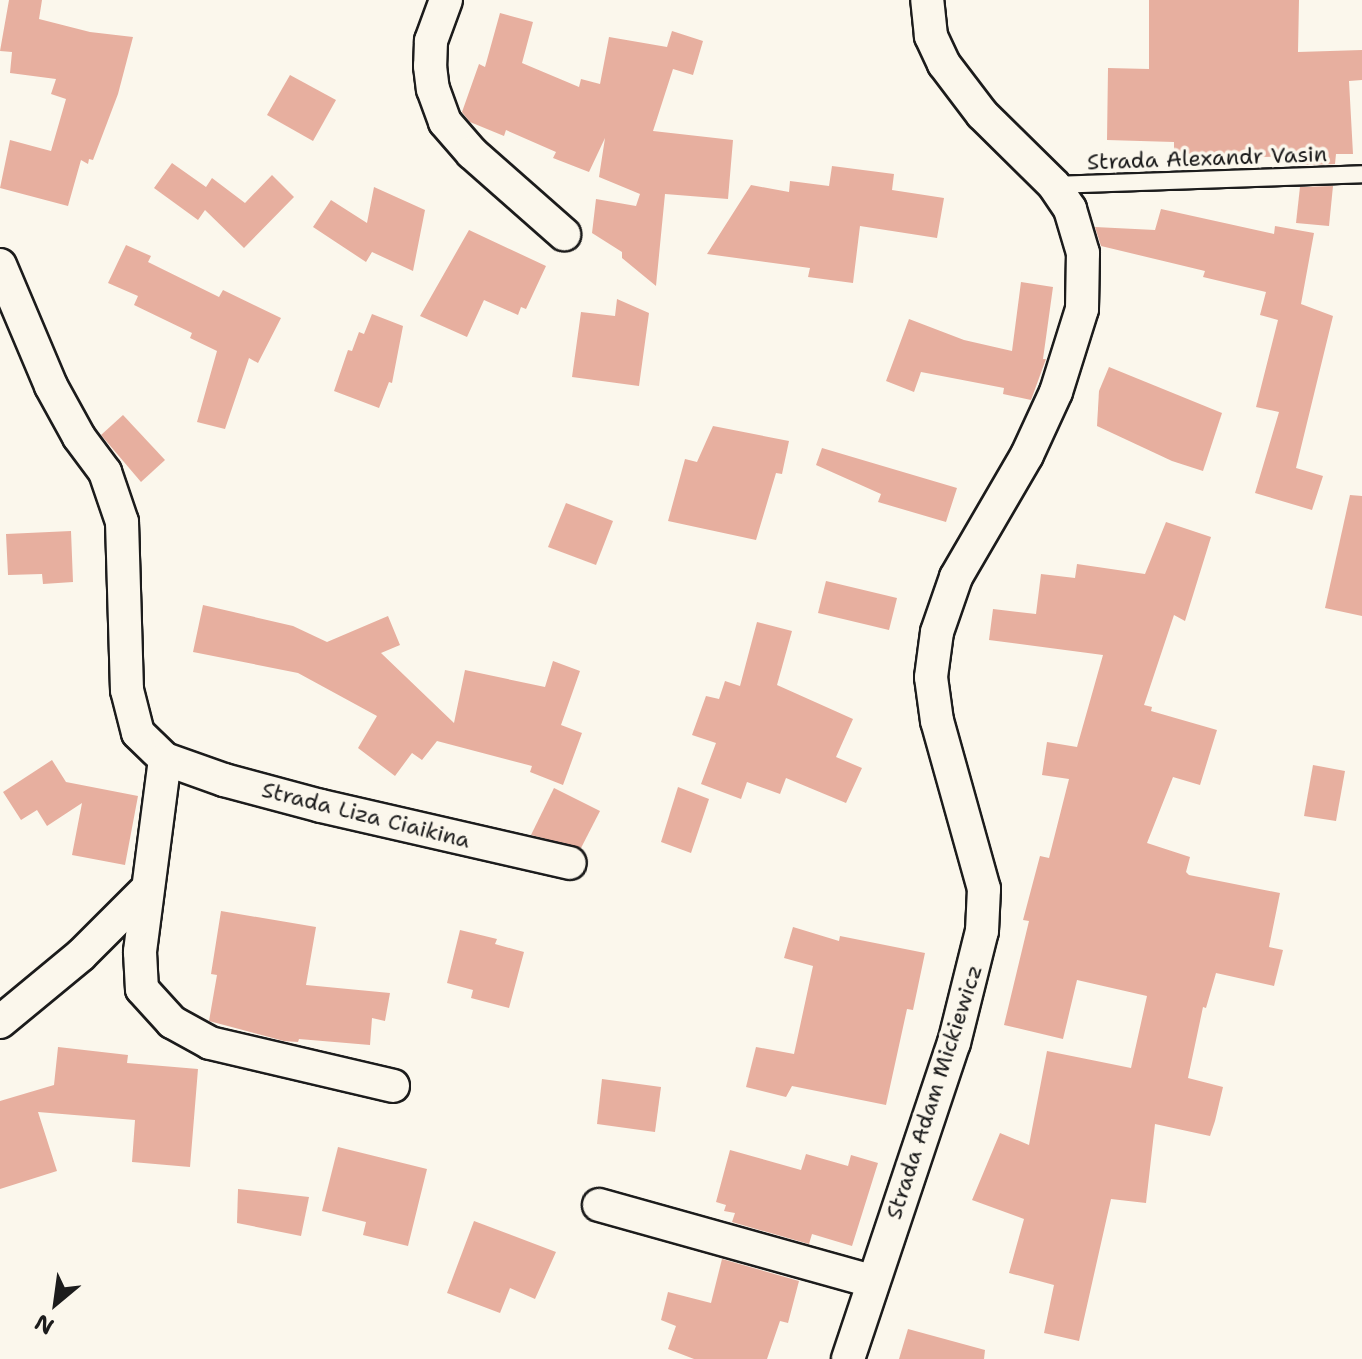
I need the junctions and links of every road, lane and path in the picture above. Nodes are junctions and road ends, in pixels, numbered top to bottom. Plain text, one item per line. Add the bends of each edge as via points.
1 (446, 0) edge
2 (927, 0) edge
3 (1362, 174) edge
4 (1054, 185) junction
5 (564, 234) dead end
6 (0, 265) edge
7 (165, 759) junction
8 (570, 863) dead end
9 (147, 889) junction
10 (0, 1022) edge
11 (393, 1086) dead end
12 (599, 1205) dead end
13 (872, 1281) junction
14 (848, 1359) edge

1 - 5 street via 431,41 430,66 445,122 472,153
2 - 4 street, Strada Adam Mickiewicz via 931,36 944,64 982,114
3 - 4 lane, Strada Alexandr Vasin
4 - 13 street, Strada Adam Mickiewicz via 1080,236 1082,309 1067,367 1041,425 944,604 931,677 937,721 984,889 982,931 954,1043
6 - 7 street, Strada Liza Ciaikina via 51,386 116,497 122,522 127,690 138,733
7 - 8 street, Strada Liza Ciaikina via 321,806
7 - 9 street
9 - 10 street via 81,955
9 - 11 street via 142,989 172,1022 210,1043
12 - 13 street
13 - 14 street, Strada Adam Mickiewicz

